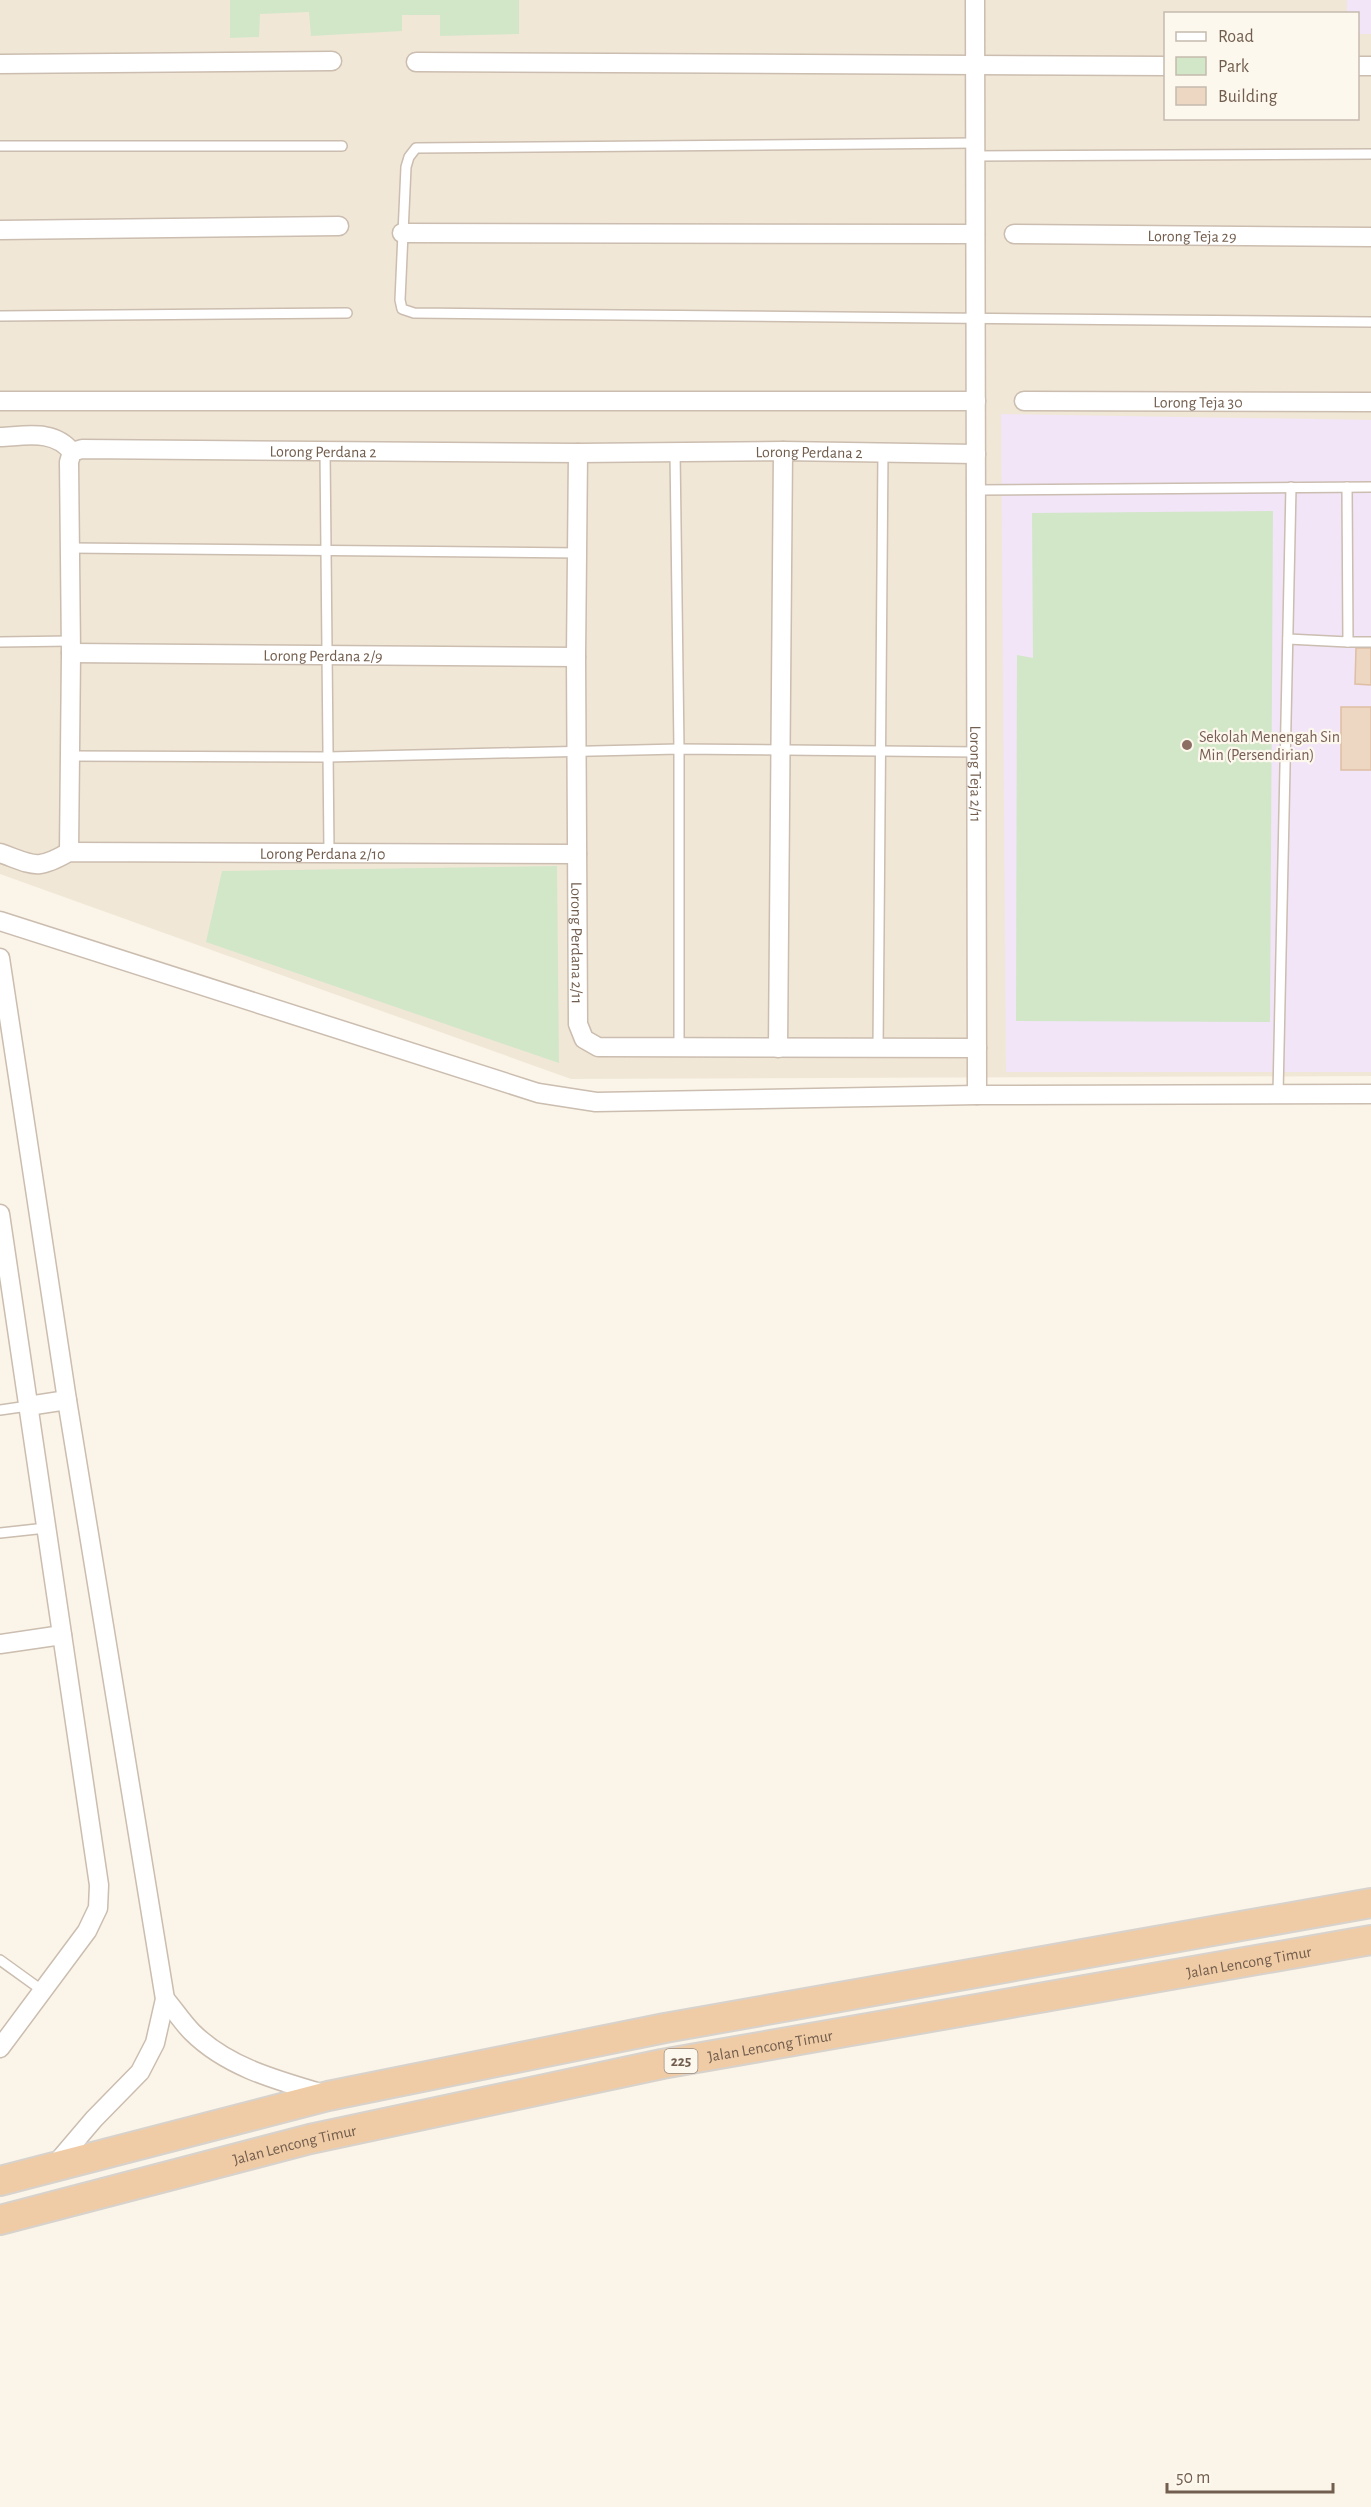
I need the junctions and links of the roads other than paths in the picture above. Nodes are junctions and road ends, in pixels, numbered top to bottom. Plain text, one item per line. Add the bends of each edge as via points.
1 (975, 0) edge
2 (332, 61) dead end
3 (416, 62) dead end
4 (0, 64) edge
5 (975, 66) junction
6 (1164, 66) edge
7 (0, 146) edge
8 (342, 146) dead end
9 (975, 150) junction
10 (1371, 154) edge
11 (339, 226) dead end
12 (0, 230) edge
13 (402, 233) junction
14 (975, 234) junction
15 (1014, 234) dead end
16 (1371, 237) edge
17 (347, 313) dead end
18 (0, 316) edge
19 (975, 318) junction
20 (1371, 322) edge
21 (0, 401) edge
22 (976, 401) junction
23 (1024, 401) dead end
24 (1371, 402) edge
25 (0, 437) edge
26 (325, 450) junction
27 (675, 451) junction
28 (783, 451) junction
29 (72, 452) junction
30 (883, 452) junction
31 (578, 453) junction
32 (976, 454) junction
33 (1371, 486) edge
34 (1291, 487) junction
35 (1347, 487) junction
36 (976, 490) junction
37 (70, 548) junction
38 (326, 551) junction
39 (579, 553) junction
40 (1288, 639) junction
41 (0, 642) edge
42 (1348, 642) junction
43 (1371, 642) edge
44 (71, 647) junction
45 (327, 654) junction
46 (576, 657) junction
47 (679, 749) junction
48 (780, 749) junction
49 (882, 750) junction
50 (576, 751) junction
51 (976, 752) junction
52 (70, 756) junction
53 (328, 757) junction
54 (69, 852) junction
55 (329, 852) junction
56 (0, 853) edge
57 (577, 854) junction
58 (0, 921) edge
59 (0, 958) edge
60 (679, 1048) junction
61 (778, 1048) junction
62 (977, 1048) junction
63 (878, 1049) junction
64 (1278, 1094) junction
65 (1371, 1094) edge
66 (977, 1095) junction
67 (0, 1214) edge
68 (67, 1400) junction
69 (28, 1406) junction
70 (0, 1410) edge
71 (46, 1528) junction
72 (0, 1533) edge
73 (62, 1635) junction
74 (0, 1644) edge
75 (1371, 1903) edge
76 (1371, 1940) edge
77 (0, 1960) edge
78 (43, 1991) junction
79 (165, 1999) junction
80 (0, 2048) edge
81 (328, 2096) junction
82 (54, 2166) junction
83 (0, 2181) edge
84 (0, 2220) edge

1 - 5 street, Lorong Teja 2/11
2 - 4 street
3 - 5 street
5 - 6 street
5 - 9 street, Lorong Teja 2/11
7 - 8 lane
9 - 10 lane
9 - 13 lane via 416,147 406,167
9 - 14 street, Lorong Teja 2/11
11 - 12 street
13 - 14 street
13 - 19 lane via 400,300 402,309 414,313
14 - 19 street, Lorong Teja 2/11
15 - 16 street, Lorong Teja 29
17 - 18 lane
19 - 20 lane
19 - 22 street, Lorong Teja 2/11
21 - 22 street
22 - 32 street, Lorong Teja 2/11
23 - 24 street, Lorong Teja 30
25 - 29 street via 47,435 66,444
26 - 29 street, Lorong Perdana 2
26 - 31 street, Lorong Perdana 2
26 - 38 lane
27 - 28 street, Lorong Perdana 2
27 - 31 street, Lorong Perdana 2
27 - 47 lane
28 - 30 street, Lorong Perdana 2
28 - 48 street
29 - 37 street
30 - 32 street, Lorong Perdana 2
30 - 49 lane
31 - 39 street, Lorong Perdana 2/11
32 - 36 street, Lorong Teja 2/11
33 - 35 lane
34 - 35 lane
34 - 36 lane
34 - 40 lane
35 - 42 lane
36 - 51 street, Lorong Teja 2/11
37 - 38 lane
37 - 44 street
38 - 39 lane
38 - 45 lane
39 - 46 street, Lorong Perdana 2/11
40 - 42 lane
40 - 64 lane
41 - 44 lane
42 - 43 lane
44 - 45 street, Lorong Perdana 2/9
44 - 52 street
45 - 46 street, Lorong Perdana 2/9
45 - 53 lane
46 - 50 street, Lorong Perdana 2/11
47 - 48 lane
47 - 50 lane
47 - 60 lane
48 - 49 lane
48 - 61 street
49 - 51 lane
49 - 63 lane
50 - 53 lane
50 - 57 street, Lorong Perdana 2/11
51 - 62 street, Lorong Teja 2/11
52 - 53 lane
52 - 54 street
53 - 55 lane
54 - 55 street, Lorong Perdana 2/10
54 - 56 street via 43,865
55 - 57 street, Lorong Perdana 2/10
57 - 60 street, Lorong Perdana 2/11 via 578,1024 584,1039 598,1047
58 - 66 street via 538,1093 565,1098 596,1102
59 - 68 street
60 - 61 street, Lorong Perdana 2/11
61 - 63 street, Lorong Perdana 2/11
62 - 63 street, Lorong Perdana 2/11
62 - 66 street, Lorong Teja 2/11
64 - 65 street
64 - 66 street
67 - 69 street
68 - 69 street
68 - 79 street
69 - 70 lane
69 - 71 street
71 - 72 lane
71 - 73 street
73 - 74 street
73 - 78 street via 99,1885 98,1908 87,1931
75 - 81 highway, 225 via 665,2028
76 - 84 highway, Jalan Lencong Timur / 225 via 662,2064 310,2139
77 - 78 lane
78 - 80 street
79 - 81 street via 192,2032 231,2060 264,2076
79 - 82 street via 155,2043 140,2072
81 - 82 highway, 225
82 - 83 highway, 225

